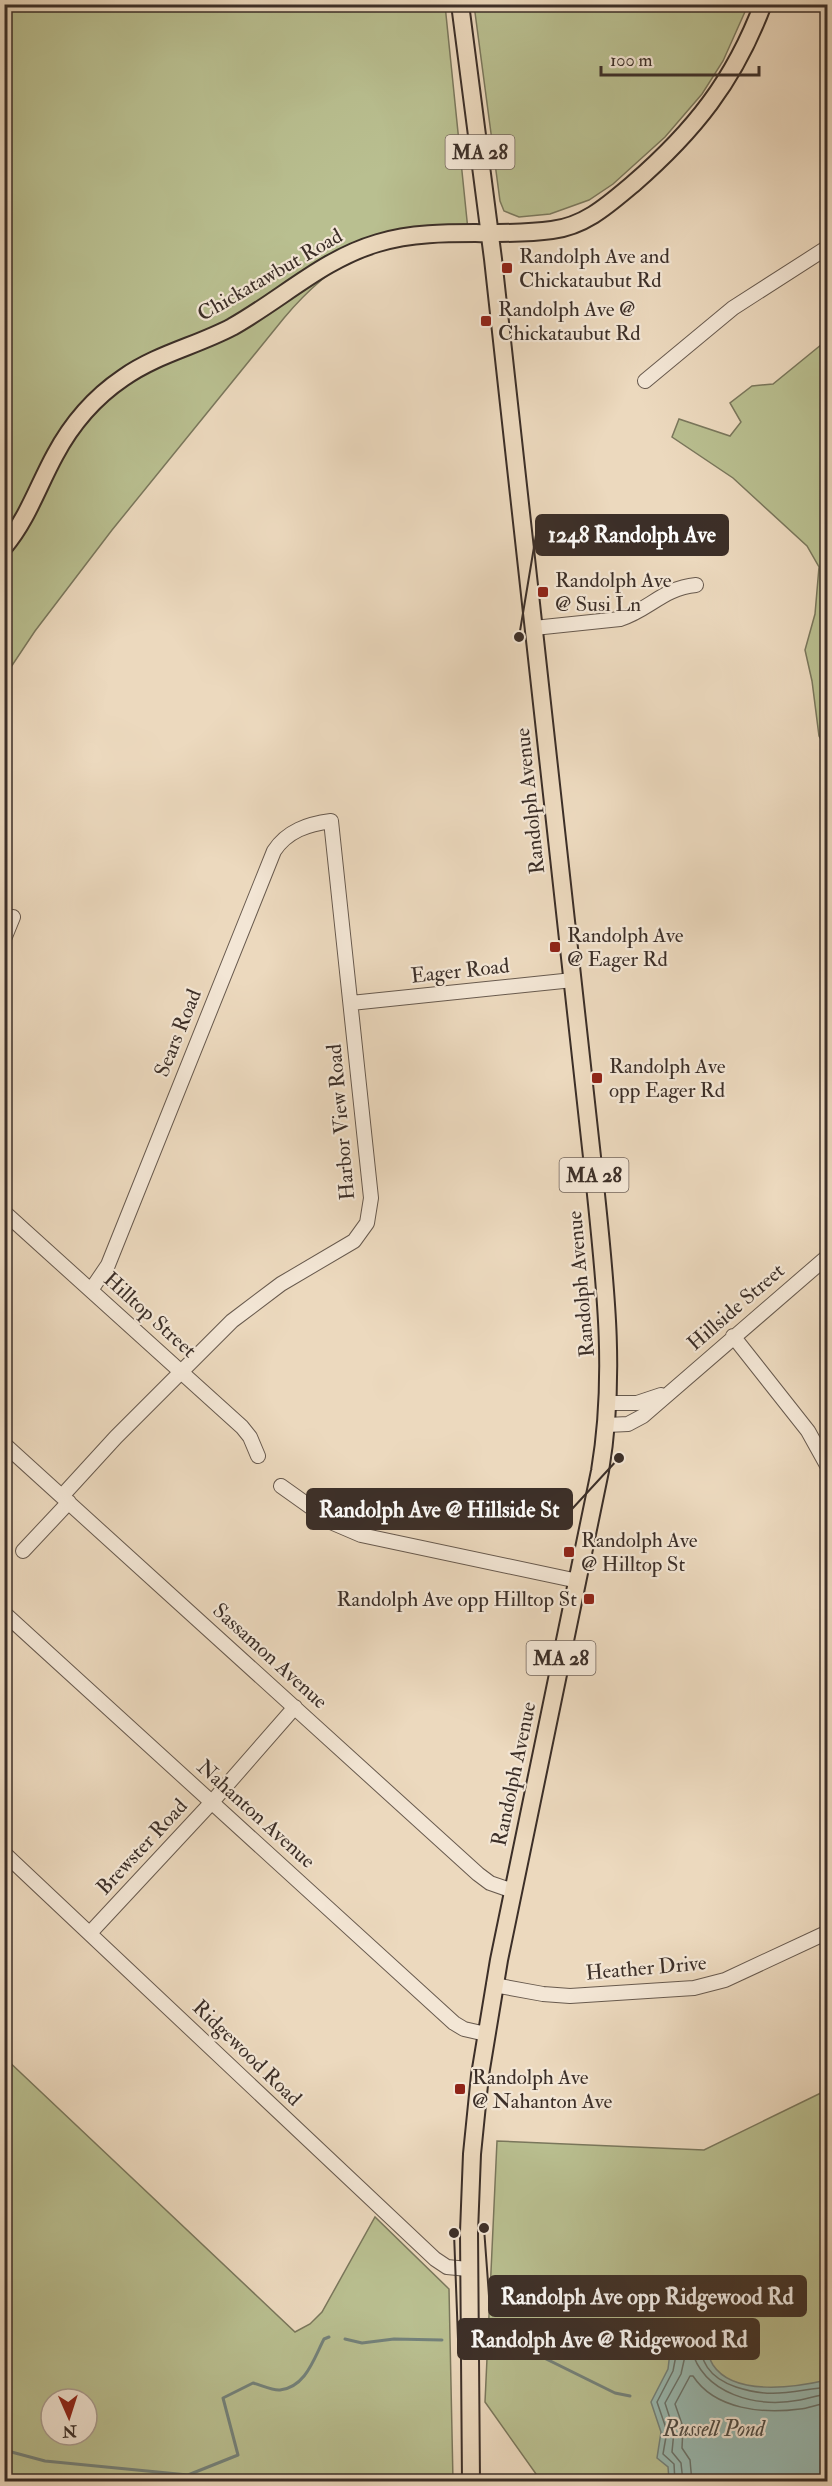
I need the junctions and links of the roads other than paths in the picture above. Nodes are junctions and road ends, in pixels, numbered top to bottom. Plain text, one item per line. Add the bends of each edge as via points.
1 (460, 4) edge
2 (763, 4) edge
3 (490, 234) junction
4 (828, 247) edge
5 (645, 381) dead end
6 (4, 547) edge
7 (696, 585) dead end
8 (534, 628) junction
9 (331, 821) joint
10 (13, 917) dead end
11 (4, 939) edge
12 (573, 980) junction
13 (351, 1003) junction
14 (4, 1212) edge
15 (828, 1256) edge
16 (91, 1290) junction
17 (733, 1336) junction
18 (181, 1372) junction
19 (671, 1391) junction
20 (609, 1403) junction
21 (607, 1425) junction
22 (4, 1444) edge
23 (258, 1456) dead end
24 (828, 1467) edge
25 (281, 1486) dead end
26 (66, 1499) junction
27 (23, 1551) dead end
28 (578, 1581) junction
29 (4, 1613) edge
30 (295, 1707) junction
31 (212, 1802) junction
32 (4, 1853) edge
33 (513, 1891) junction
34 (828, 1932) edge
35 (90, 1933) junction
36 (494, 1985) junction
37 (486, 2034) junction
38 (468, 2270) junction
39 (471, 2481) edge

1 - 3 main road, Randolph Avenue / MA 28
2 - 3 main road, Chickatawbut Road via 739,59 710,106 674,147 612,202 569,227
3 - 6 main road, Chickatawbut Road via 417,235 354,251 236,324 134,370 103,393 72,428 26,516
3 - 8 main road, Randolph Avenue / MA 28
4 - 5 street via 741,302
7 - 8 street via 676,588 620,619
8 - 12 main road, Randolph Avenue / MA 28
9 - 13 street, Harbor View Road
9 - 16 street, Sears Road via 292,832 274,851 108,1265
10 - 11 street
12 - 13 street, Eager Road
12 - 20 main road, Randolph Avenue / MA 28 via 608,1315
13 - 18 street, Harbor View Road via 371,1198 367,1223 350,1244 281,1284 240,1314
14 - 16 street, Hilltop Street
15 - 17 street, Hillside Street
16 - 18 street, Hilltop Street
17 - 19 street, Hillside Street
17 - 24 street via 808,1431
18 - 23 street, Hilltop Street via 242,1427
18 - 26 street, Harbor View Road via 107,1447
19 - 20 street, Hillside Street via 643,1402
19 - 21 street, Hillside Street via 636,1420
20 - 21 main road, Randolph Avenue / MA 28
21 - 28 main road, Randolph Avenue / MA 28
22 - 26 street, Sassamon Avenue
25 - 28 street via 333,1523 361,1535
26 - 27 street, Harbor View Road
26 - 30 street, Sassamon Avenue
28 - 33 main road, Randolph Avenue / MA 28
29 - 31 street, Nahanton Avenue
30 - 31 street, Brewster Road
30 - 33 street, Sassamon Avenue via 484,1880
31 - 35 street, Brewster Road
31 - 37 street, Nahanton Avenue via 454,2023
32 - 35 street, Ridgewood Road
33 - 36 main road, Randolph Avenue / MA 28
34 - 36 street, Heather Drive via 725,1980 694,1988 570,1996
35 - 38 street, Ridgewood Road via 435,2259
36 - 37 main road, Randolph Avenue / MA 28
37 - 38 main road, Randolph Avenue / MA 28 via 473,2144
38 - 39 main road, Randolph Avenue / MA 28

